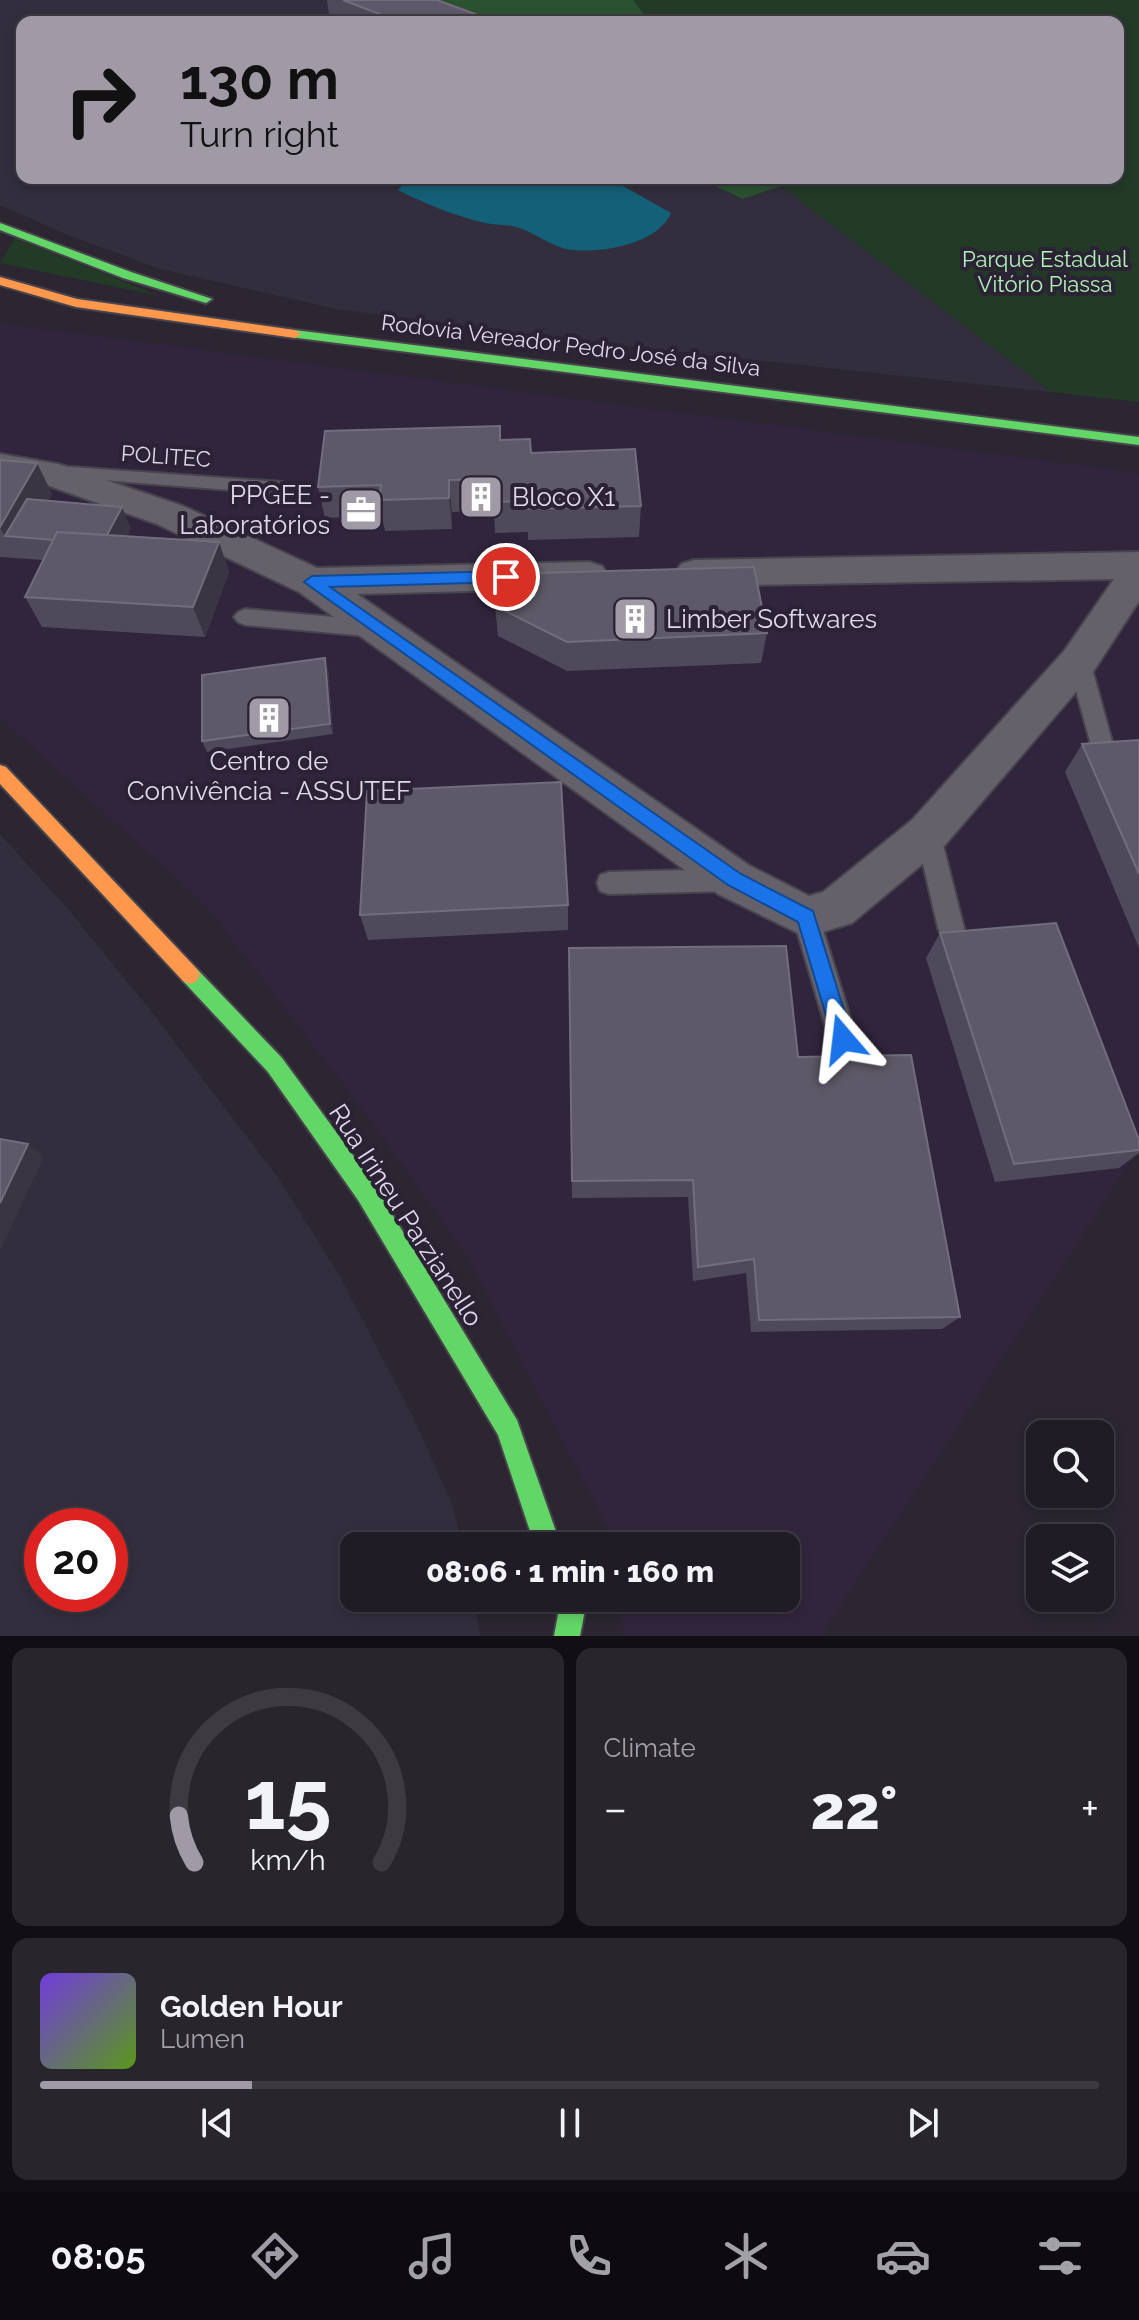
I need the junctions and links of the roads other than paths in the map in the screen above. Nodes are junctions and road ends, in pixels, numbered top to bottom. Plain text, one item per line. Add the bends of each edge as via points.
1 (0, 226) edge
2 (0, 281) edge
3 (0, 300) edge
4 (76, 303) junction
5 (335, 338) junction
6 (1139, 441) edge
7 (0, 465) edge
8 (46, 472) junction
9 (282, 488) dead end
10 (1139, 568) edge
11 (666, 573) edge
12 (619, 574) edge
13 (312, 582) junction
14 (245, 617) dead end
15 (379, 629) junction
16 (1079, 661) junction
17 (1102, 745) edge
18 (0, 772) edge
19 (928, 833) junction
20 (734, 880) junction
21 (609, 883) dead end
22 (806, 917) junction
23 (951, 928) dead end
24 (843, 1039) dead end
25 (543, 1532) edge
26 (570, 1612) edge
27 (567, 1636) edge

1 - 5 main road via 127,275
2 - 4 main road, Rodovia Vereador Pedro José da Silva
3 - 4 main road
4 - 5 main road, Rodovia Vereador Pedro José da Silva
5 - 6 main road, Rodovia Vereador Pedro José da Silva
7 - 8 street
8 - 9 lane, POLITEC
8 - 13 street via 170,515
10 - 11 street
10 - 16 street
12 - 13 street
13 - 15 street
14 - 15 lane
15 - 20 street
16 - 17 lane
16 - 19 street
18 - 25 main road, Rua Irineu Parzianello via 275,1065 366,1192 508,1429
19 - 22 street via 836,909
19 - 23 lane
20 - 21 lane
20 - 22 street
22 - 24 lane
26 - 27 main road

